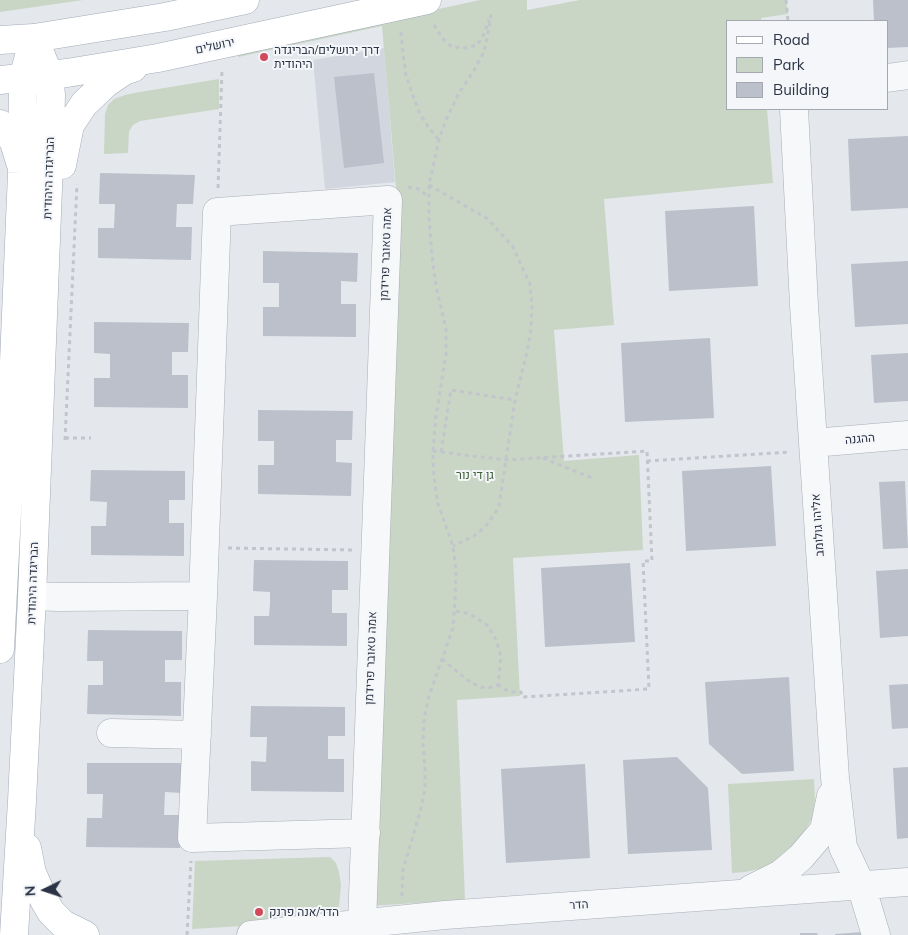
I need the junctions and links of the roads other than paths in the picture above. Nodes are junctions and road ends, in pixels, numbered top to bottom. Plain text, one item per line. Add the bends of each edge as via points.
1 (245, 0) edge
2 (430, 13) edge
3 (34, 38) junction
4 (0, 40) edge
5 (158, 58) junction
6 (908, 75) edge
7 (24, 77) edge
8 (888, 78) edge
9 (794, 110) edge
10 (0, 124) edge
11 (22, 173) junction
12 (42, 338) junction
13 (908, 435) edge
14 (813, 447) junction
15 (5, 455) edge
16 (32, 596) junction
17 (203, 596) junction
18 (0, 650) edge
19 (112, 733) dead end
20 (197, 735) junction
21 (836, 778) junction
22 (22, 801) junction
23 (366, 833) junction
24 (908, 882) edge
25 (861, 885) junction
26 (742, 894) junction
27 (362, 924) junction
28 (14, 935) edge
29 (85, 935) edge
30 (251, 935) edge
31 (876, 935) edge

1 - 3 main road via 165,17
2 - 5 main road, ירושלים
3 - 4 main road
3 - 7 main road, הבריגדה היהודית
5 - 7 main road, ירושלים
5 - 12 main road via 124,71 104,84 84,104 70,125 62,164
6 - 8 street
7 - 11 main road, הבריגדה היהודית
7 - 12 main road, הבריגדה היהודית via 51,95
9 - 14 street, אליהו גולומב
10 - 11 main road via 14,142
11 - 15 main road, הבריגדה היהודית
12 - 16 main road, הבריגדה היהודית
13 - 14 street, ההגנה
14 - 21 street, אליהו גולומב
15 - 18 main road, הבריגדה היהודית
16 - 17 street
16 - 22 main road, הבריגדה היהודית
17 - 20 street
17 - 23 street, אמה טאובר פרידמן via 217,212 394,193 375,551
19 - 20 street
20 - 23 street via 192,838
21 - 25 street, אליהו גולומב via 843,847
21 - 26 street via 824,830 781,874
22 - 28 main road, הבריגדה היהודית
22 - 29 main road via 25,841 32,873 44,900 62,924
23 - 27 street, אמה טאובר פרידמן
24 - 25 street, הדר
25 - 26 street, הדר
25 - 31 street, אליהו גולומב
26 - 27 street, הדר
27 - 30 street, הדר

